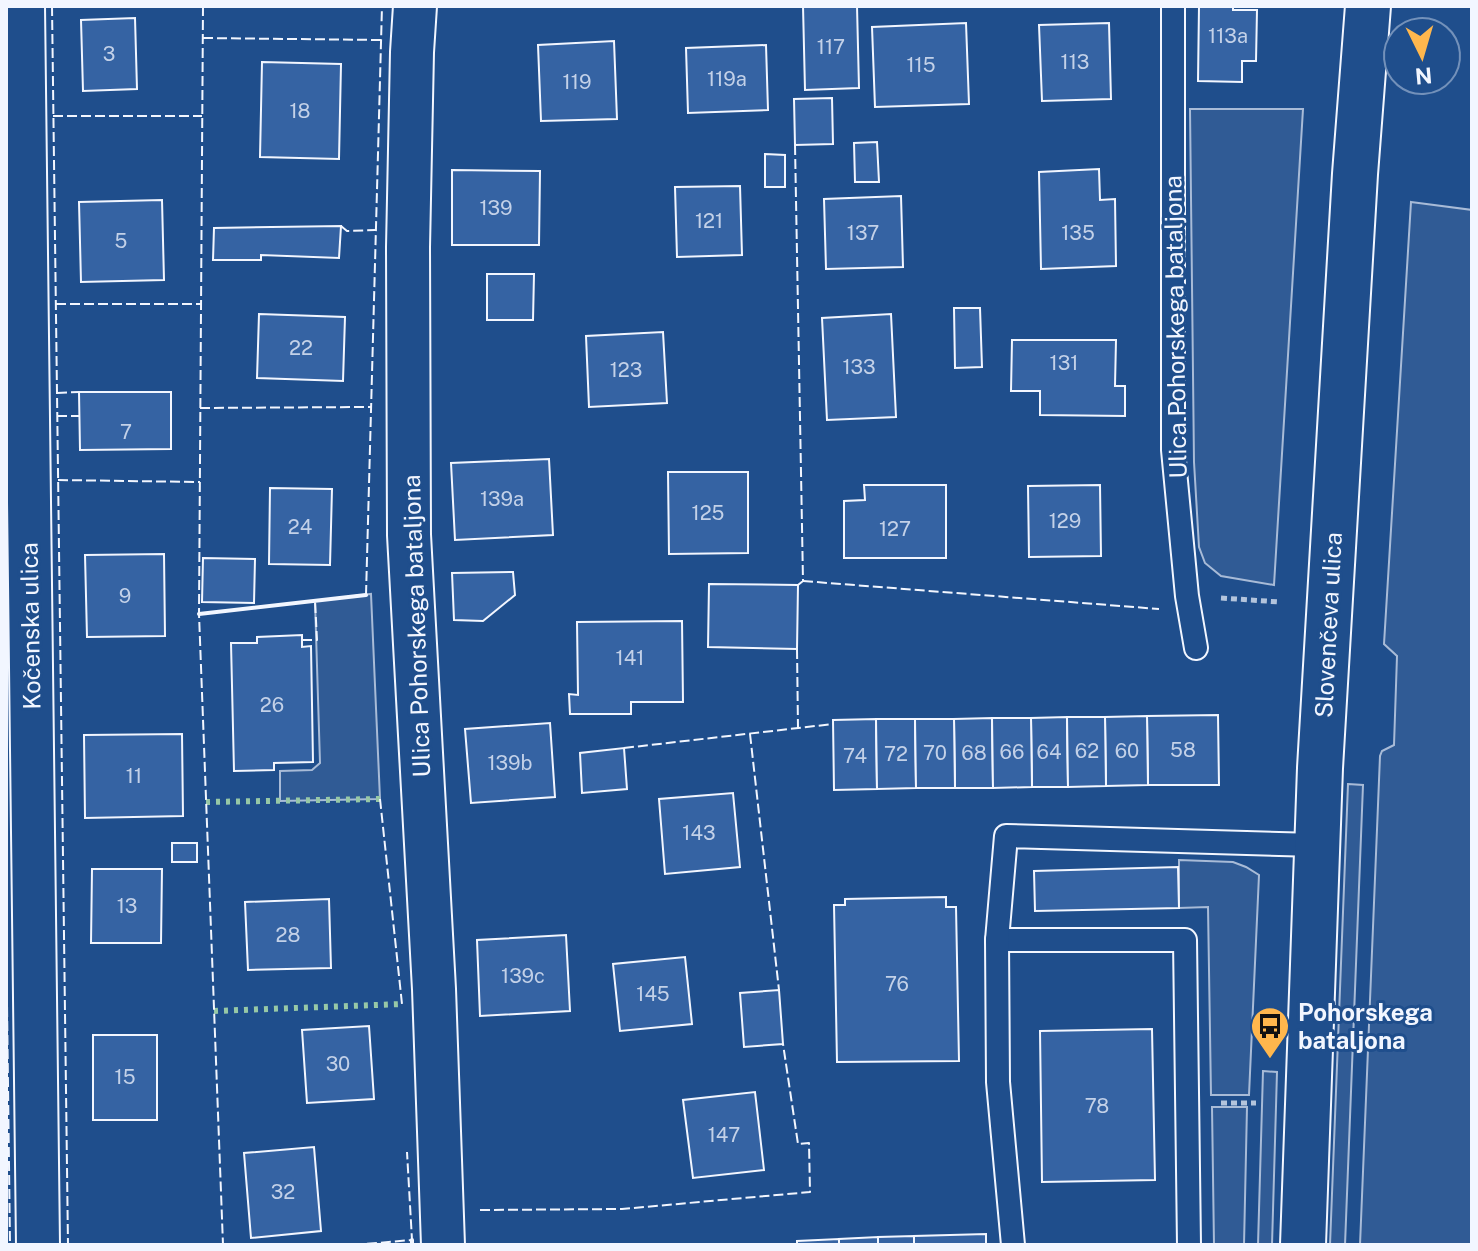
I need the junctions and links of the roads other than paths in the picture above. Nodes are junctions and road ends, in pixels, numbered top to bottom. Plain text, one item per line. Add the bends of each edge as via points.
1 (23, 6) edge
2 (415, 6) edge
3 (1173, 6) edge
4 (1368, 6) edge
5 (1196, 648) dead end
6 (1316, 845) junction
7 (997, 940) junction
8 (38, 1245) edge
9 (443, 1245) edge
10 (1013, 1245) edge
11 (1189, 1245) edge
12 (1303, 1245) edge

1 - 8 street, Kočenska ulica
2 - 9 street, Ulica Pohorskega bataljona via 408,247 409,535
3 - 5 lane, Ulica Pohorskega bataljona via 1173,450
4 - 6 street, Slovenčeva ulica
6 - 7 lane via 1006,836
6 - 12 street, Slovenčeva ulica
7 - 10 lane via 998,1082
7 - 11 lane via 1185,940

